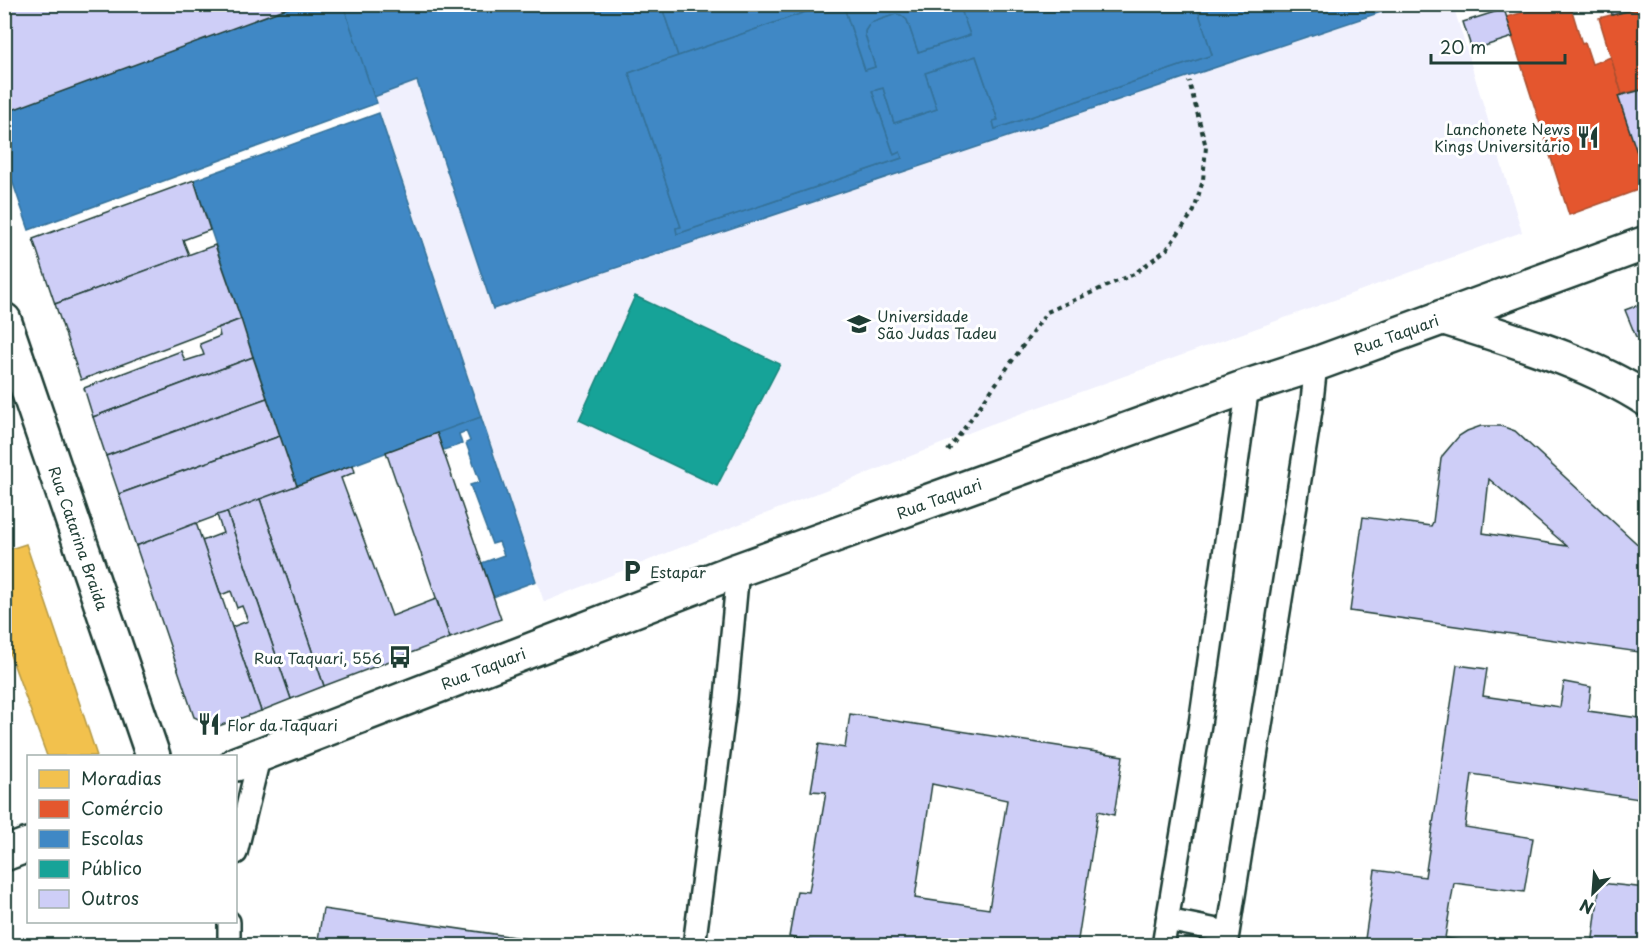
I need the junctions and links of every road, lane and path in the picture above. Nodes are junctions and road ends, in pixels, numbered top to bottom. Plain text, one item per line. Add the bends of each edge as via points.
1 (1190, 81) dead end
2 (1646, 243) edge
3 (1442, 317) junction
4 (4, 320) edge
5 (1316, 364) junction
6 (1248, 386) junction
7 (1646, 399) edge
8 (946, 453) dead end
9 (738, 570) junction
10 (153, 755) edge
11 (248, 759) edge
12 (27, 845) edge
13 (237, 845) edge
14 (4, 854) edge
15 (1167, 920) junction
16 (229, 923) edge
17 (1226, 939) edge
18 (229, 945) edge
19 (694, 945) edge
20 (1163, 945) edge

1 - 8 path via 1206,147 1203,180 1194,211 1167,249 1134,274 1047,312
2 - 3 main road, Rua Taquari
3 - 5 main road, Rua Taquari
3 - 7 main road via 1552,353
4 - 10 main road, Rua Catarina Braida
5 - 6 main road, Rua Taquari
5 - 17 lane
6 - 9 main road, Rua Taquari
6 - 15 lane via 1200,724
9 - 11 main road, Rua Taquari
9 - 19 lane
11 - 13 lane
12 - 14 main road
15 - 17 lane
15 - 20 lane
16 - 18 lane

